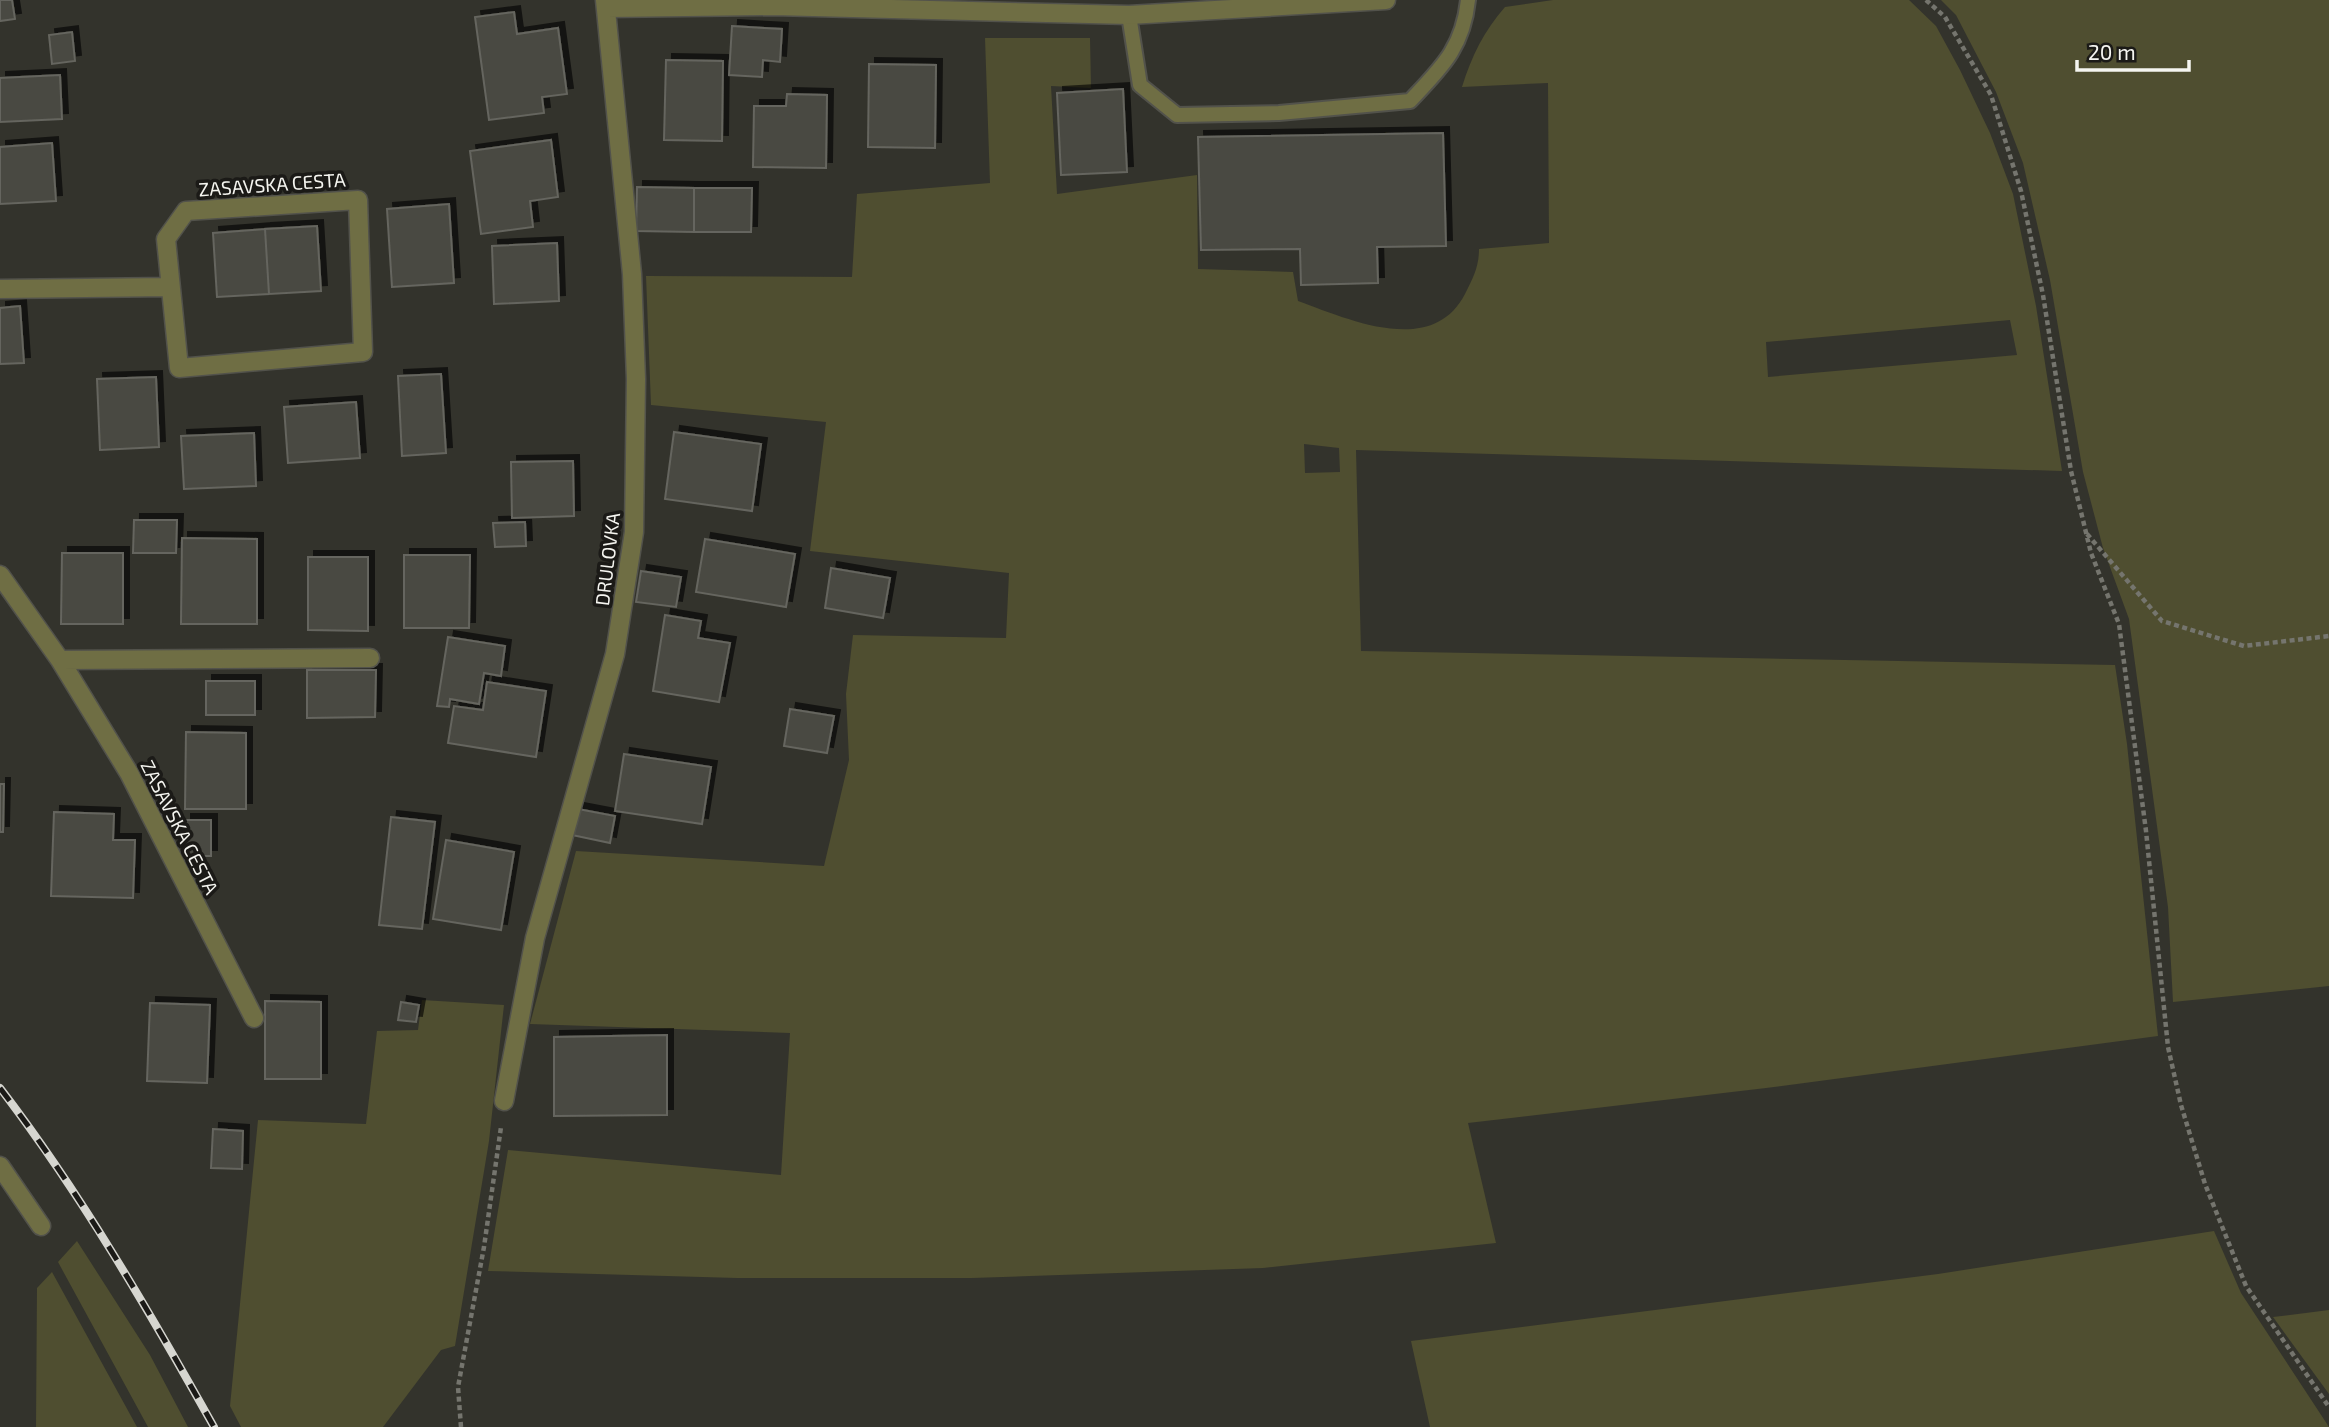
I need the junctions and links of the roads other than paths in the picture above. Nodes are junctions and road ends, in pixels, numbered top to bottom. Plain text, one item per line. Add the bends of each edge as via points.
1 (1386, 0) edge
2 (1468, 0) edge
3 (606, 4) edge
4 (1129, 15) junction
5 (169, 287) junction
6 (0, 289) edge
7 (0, 575) edge
8 (370, 658) dead end
9 (60, 660) junction
10 (254, 1018) dead end
11 (504, 1101) road end
12 (0, 1166) edge
13 (41, 1226) dead end

1 - 4 street, DRULOVKA
2 - 4 lane via 1466,27 1448,60 1410,101 1279,113 1177,115 1140,85
3 - 4 street, DRULOVKA
3 - 11 street, DRULOVKA via 632,274 634,532 615,654 535,938
5 - 5 street, ZASAVSKA CESTA via 179,368 363,352 358,200 186,211 166,240
5 - 6 street
7 - 9 street, ZASAVSKA CESTA
8 - 9 street
9 - 10 street, ZASAVSKA CESTA via 129,773
12 - 13 street

